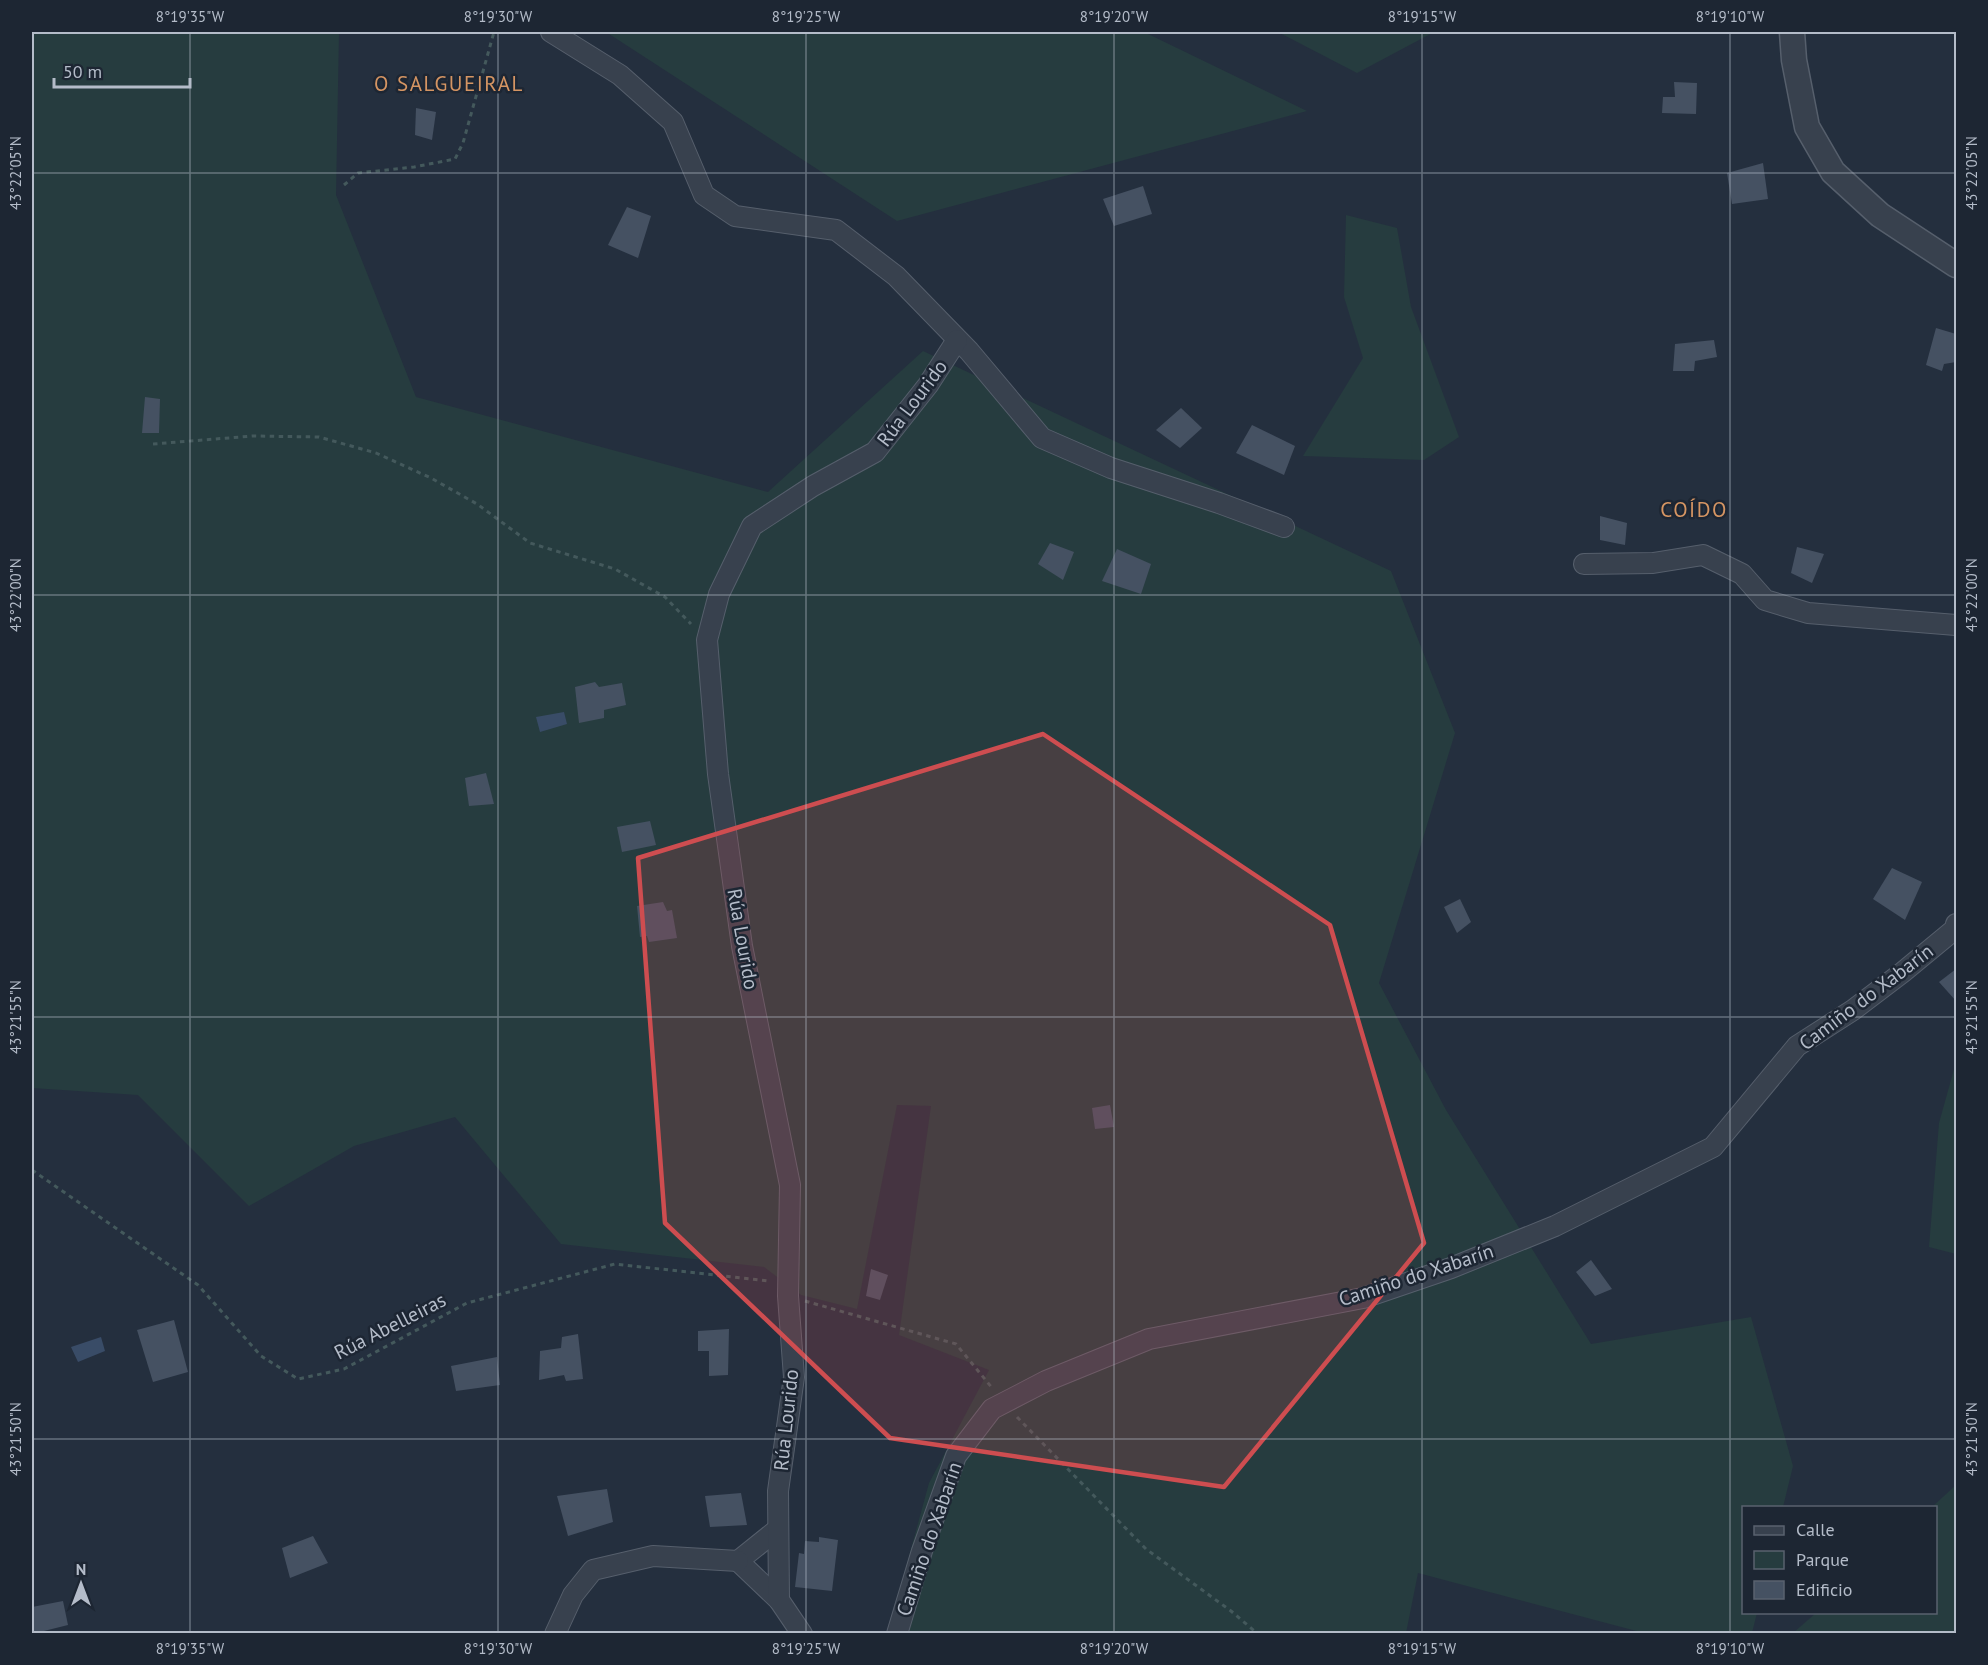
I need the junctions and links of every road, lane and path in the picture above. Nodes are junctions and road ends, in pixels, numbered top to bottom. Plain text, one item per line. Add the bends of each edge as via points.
1 (494, 32) edge
2 (551, 32) edge
3 (1792, 32) edge
4 (344, 185) dead end
5 (1956, 265) edge
6 (957, 340) junction
7 (153, 444) dead end
8 (1284, 527) dead end
9 (1584, 564) dead end
10 (1956, 625) edge
11 (707, 640) junction
12 (1956, 924) edge
13 (32, 1170) edge
14 (788, 1296) junction
15 (1004, 1402) junction
16 (778, 1529) junction
17 (738, 1561) junction
18 (779, 1600) junction
19 (555, 1634) edge
20 (802, 1634) edge
21 (897, 1634) edge
22 (1258, 1634) edge

1 - 4 path via 455,159 358,173
2 - 6 street via 620,75 673,122 704,195 735,216 836,230 896,276
3 - 5 street via 1807,127 1833,172 1880,215
6 - 8 street via 1042,438 1112,468
6 - 11 street, Rúa Lourido via 928,385 875,452 752,526 719,594
7 - 11 path via 253,436 319,437 376,453 477,504 530,543 615,569 665,597
9 - 10 street via 1653,563 1703,555 1742,574 1765,600 1808,613
11 - 14 street, Rúa Lourido via 718,774 742,946 790,1185
12 - 15 street, Camiño do Xabarín via 1955,929 1903,972 1797,1046 1713,1148 1555,1226 1451,1268 1363,1298 1149,1339
13 - 14 path, Rúa Abelleiras via 198,1285 261,1356 298,1379 344,1369 467,1303 615,1264 770,1281
14 - 15 path, Rúa Abelleiras via 956,1344
14 - 16 street, Rúa Lourido via 794,1377 778,1491
15 - 21 street, Camiño do Xabarín via 992,1409 956,1456
15 - 22 path, Rúa Abelleiras via 1146,1549
16 - 17 street
16 - 18 street, Rúa Lourido
17 - 18 street
17 - 19 street via 653,1556 593,1569 573,1595
18 - 20 street

